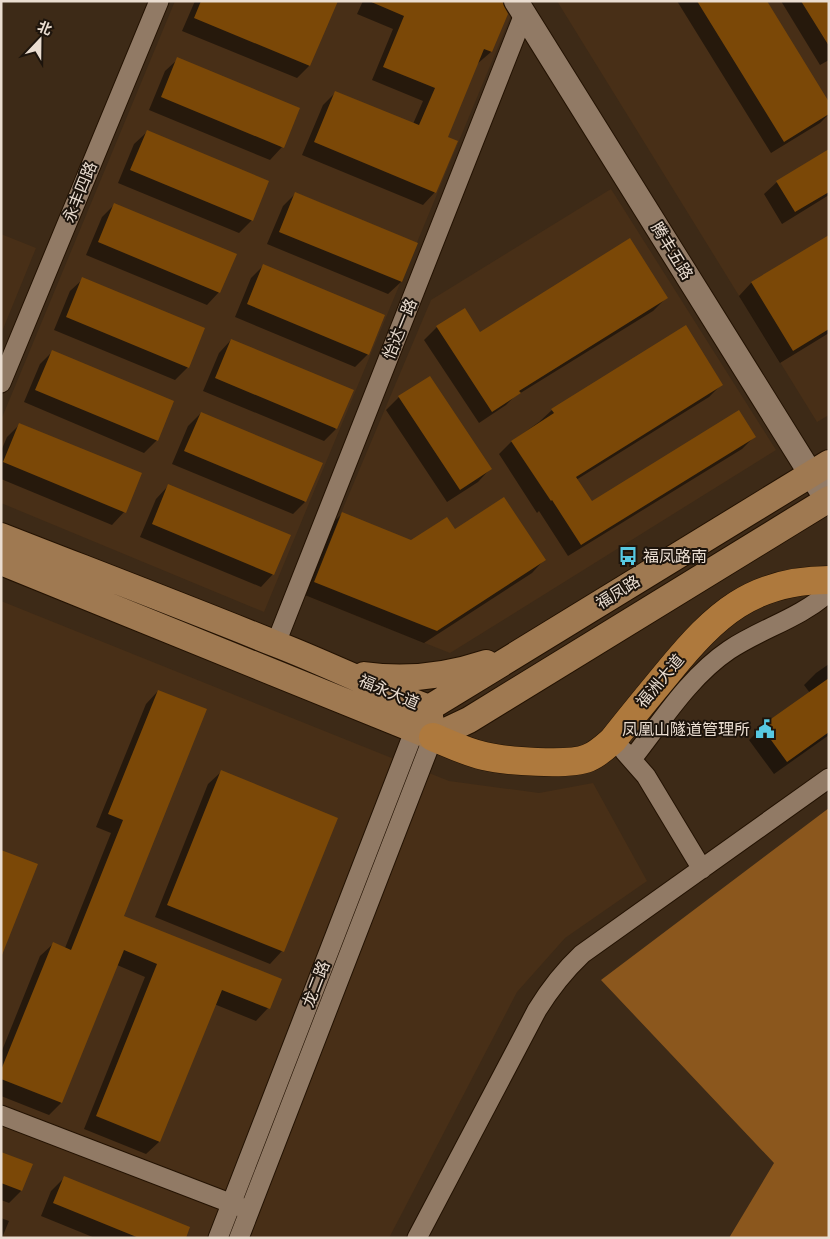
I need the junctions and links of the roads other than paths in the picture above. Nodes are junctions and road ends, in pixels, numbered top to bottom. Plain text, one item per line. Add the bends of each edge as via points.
1 (159, 1) edge
2 (520, 8) edge
3 (1, 383) edge
4 (820, 468) edge
5 (828, 500) edge
6 (1, 536) edge
7 (1, 562) edge
8 (829, 580) edge
9 (829, 592) edge
10 (276, 644) junction
11 (518, 654) junction
12 (339, 670) junction
13 (430, 708) junction
14 (424, 733) junction
15 (612, 740) junction
16 (632, 759) junction
17 (829, 778) edge
18 (702, 869) junction
19 (1, 1115) edge
20 (231, 1204) junction
21 (249, 1211) junction
22 (218, 1238) edge
23 (239, 1238) edge
24 (416, 1238) edge

1 - 3 street, 永丰四路
2 - 4 street, 腾丰五路
2 - 10 street, 怡达一路
4 - 5 street, 腾丰五路
4 - 11 main road, 福凤路
5 - 14 main road, 福凤路 via 469,720
6 - 10 main road, 福永大道
7 - 14 main road, 福永大道
8 - 15 main road, 福洲大道 via 774,587 724,613 695,640
9 - 16 street via 795,616 727,651 708,666
10 - 12 main road, 福永大道
11 - 12 main road via 437,675 383,677
11 - 13 main road, 福凤路
12 - 13 main road, 福永大道
13 - 14 main road, 福永大道
14 - 15 main road, 福洲大道 via 490,758 557,762 588,758
14 - 20 street, 龙二路
14 - 21 street, 龙二路
15 - 16 street
16 - 18 street via 646,776
17 - 18 street
18 - 24 street via 582,954 552,986
19 - 20 street
20 - 21 street
20 - 22 street, 龙二路
21 - 23 street, 龙二路

